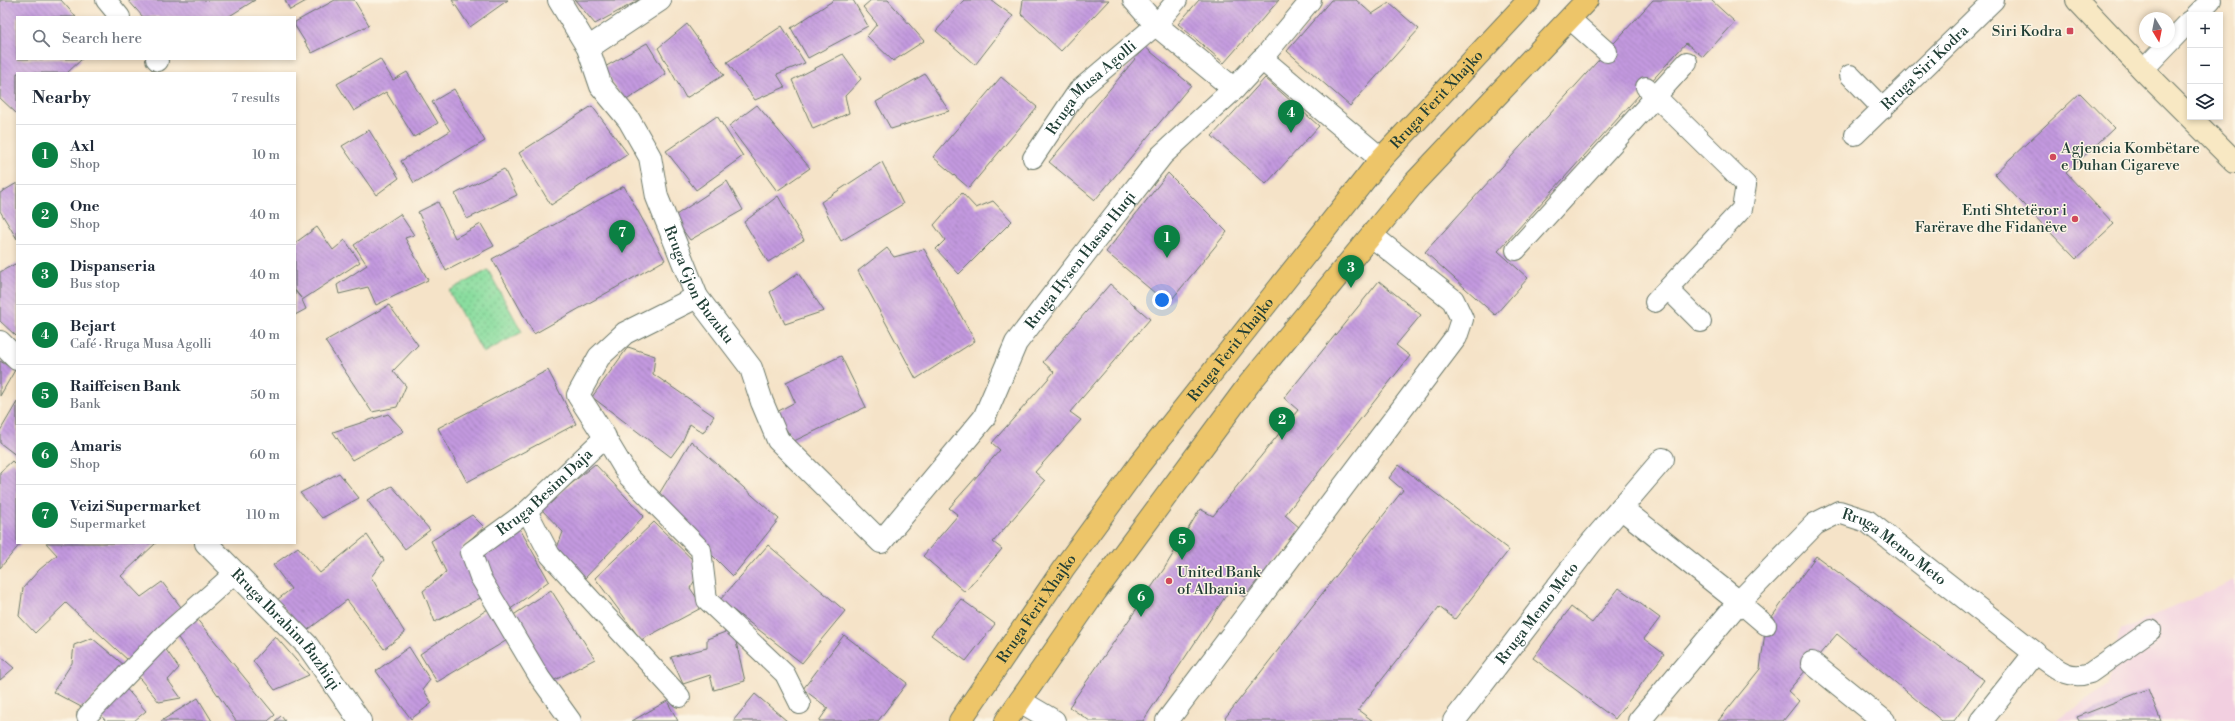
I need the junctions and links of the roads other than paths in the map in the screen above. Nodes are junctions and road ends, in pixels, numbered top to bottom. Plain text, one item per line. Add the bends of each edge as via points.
1 (106, 0) edge
2 (559, 0) edge
3 (660, 0) edge
4 (1134, 0) edge
5 (1177, 0) edge
6 (1311, 0) edge
7 (1529, 0) edge
8 (1587, 0) edge
9 (1994, 0) edge
10 (2077, 0) edge
11 (2211, 0) edge
12 (2199, 12) edge
13 (119, 16) edge
14 (1570, 19) junction
15 (2187, 24) edge
16 (1156, 25) junction
17 (588, 48) junction
18 (1607, 52) dead end
19 (1262, 60) junction
20 (1687, 62) dead end
21 (2143, 70) junction
22 (1850, 75) dead end
23 (1234, 89) junction
24 (1651, 92) junction
25 (1883, 109) junction
26 (1855, 135) dead end
27 (1033, 158) dead end
28 (1381, 158) junction
29 (2235, 162) edge
30 (1372, 236) junction
31 (1516, 250) dead end
32 (697, 297) junction
33 (1701, 322) dead end
34 (0, 342) edge
35 (16, 358) edge
36 (605, 437) junction
37 (1662, 459) dead end
38 (1621, 508) junction
39 (527, 511) junction
40 (881, 542) joint
41 (207, 544) edge
42 (236, 572) junction
43 (1739, 602) junction
44 (1766, 625) dead end
45 (2151, 630) dead end
46 (2035, 653) junction
47 (1812, 663) dead end
48 (680, 697) dead end
49 (1020, 701) junction
50 (800, 704) dead end
51 (87, 716) dead end
52 (1640, 720) edge
53 (360, 721) edge
54 (571, 721) edge
55 (960, 721) edge
56 (1006, 721) edge
57 (1054, 721) edge
58 (1167, 721) edge
59 (1454, 721) edge
60 (1884, 721) edge
61 (1981, 721) edge

1 - 13 lane
2 - 17 street, Rruga Gjon Buzuku
3 - 17 street
4 - 16 street
5 - 16 lane, Rruga Musa Agolli
6 - 19 lane, Rruga Hysen Hasan Huqi
7 - 28 main road, Rruga Ferit Xhajko
8 - 14 main road
9 - 25 lane, Rruga Siri Kodra
10 - 21 street
11 - 12 lane
14 - 18 lane
14 - 30 main road via 1415,182
15 - 21 lane
16 - 23 street
16 - 27 lane, Rruga Musa Agolli via 1078,91
17 - 32 street, Rruga Gjon Buzuku via 601,86 629,120 650,157 657,196
19 - 23 street, Rruga Hysen Hasan Huqi
19 - 28 street
20 - 24 lane
21 - 29 street
22 - 25 lane
23 - 40 street, Rruga Hysen Hasan Huqi via 1162,155 1089,248 1016,343 984,418
24 - 31 lane
24 - 33 lane via 1746,185 1742,209 1661,296
25 - 26 lane, Rruga Siri Kodra
28 - 55 main road, Rruga Ferit Xhajko via 1139,465 1063,569
30 - 49 main road via 1249,384 1100,585
30 - 58 street via 1453,300 1462,319 1456,337
32 - 36 street, Rruga Besim Daja via 625,333 600,356 578,395
32 - 40 street, Rruga Gjon Buzuku via 751,368 778,440
34 - 35 street
36 - 39 lane, Rruga Besim Daja
36 - 50 lane via 629,477 701,550 707,600 785,674
37 - 38 street, Rruga Memo Meto
38 - 43 street
38 - 59 street, Rruga Memo Meto via 1591,543
39 - 48 lane via 550,555
39 - 54 lane, Rruga Besim Daja via 471,552 480,576 540,678
41 - 42 street, Rruga Ibrahim Buzhiqi
42 - 51 lane via 166,634
42 - 53 street, Rruga Ibrahim Buzhiqi via 307,645
43 - 44 lane
43 - 46 street, Rruga Memo Meto via 1815,524 1839,512 1867,521
43 - 52 street, Rruga Memo Meto
45 - 46 lane, Rruga Memo Meto via 2090,673 2079,677 2068,675
46 - 61 street
47 - 60 street
49 - 56 main road
49 - 57 street

